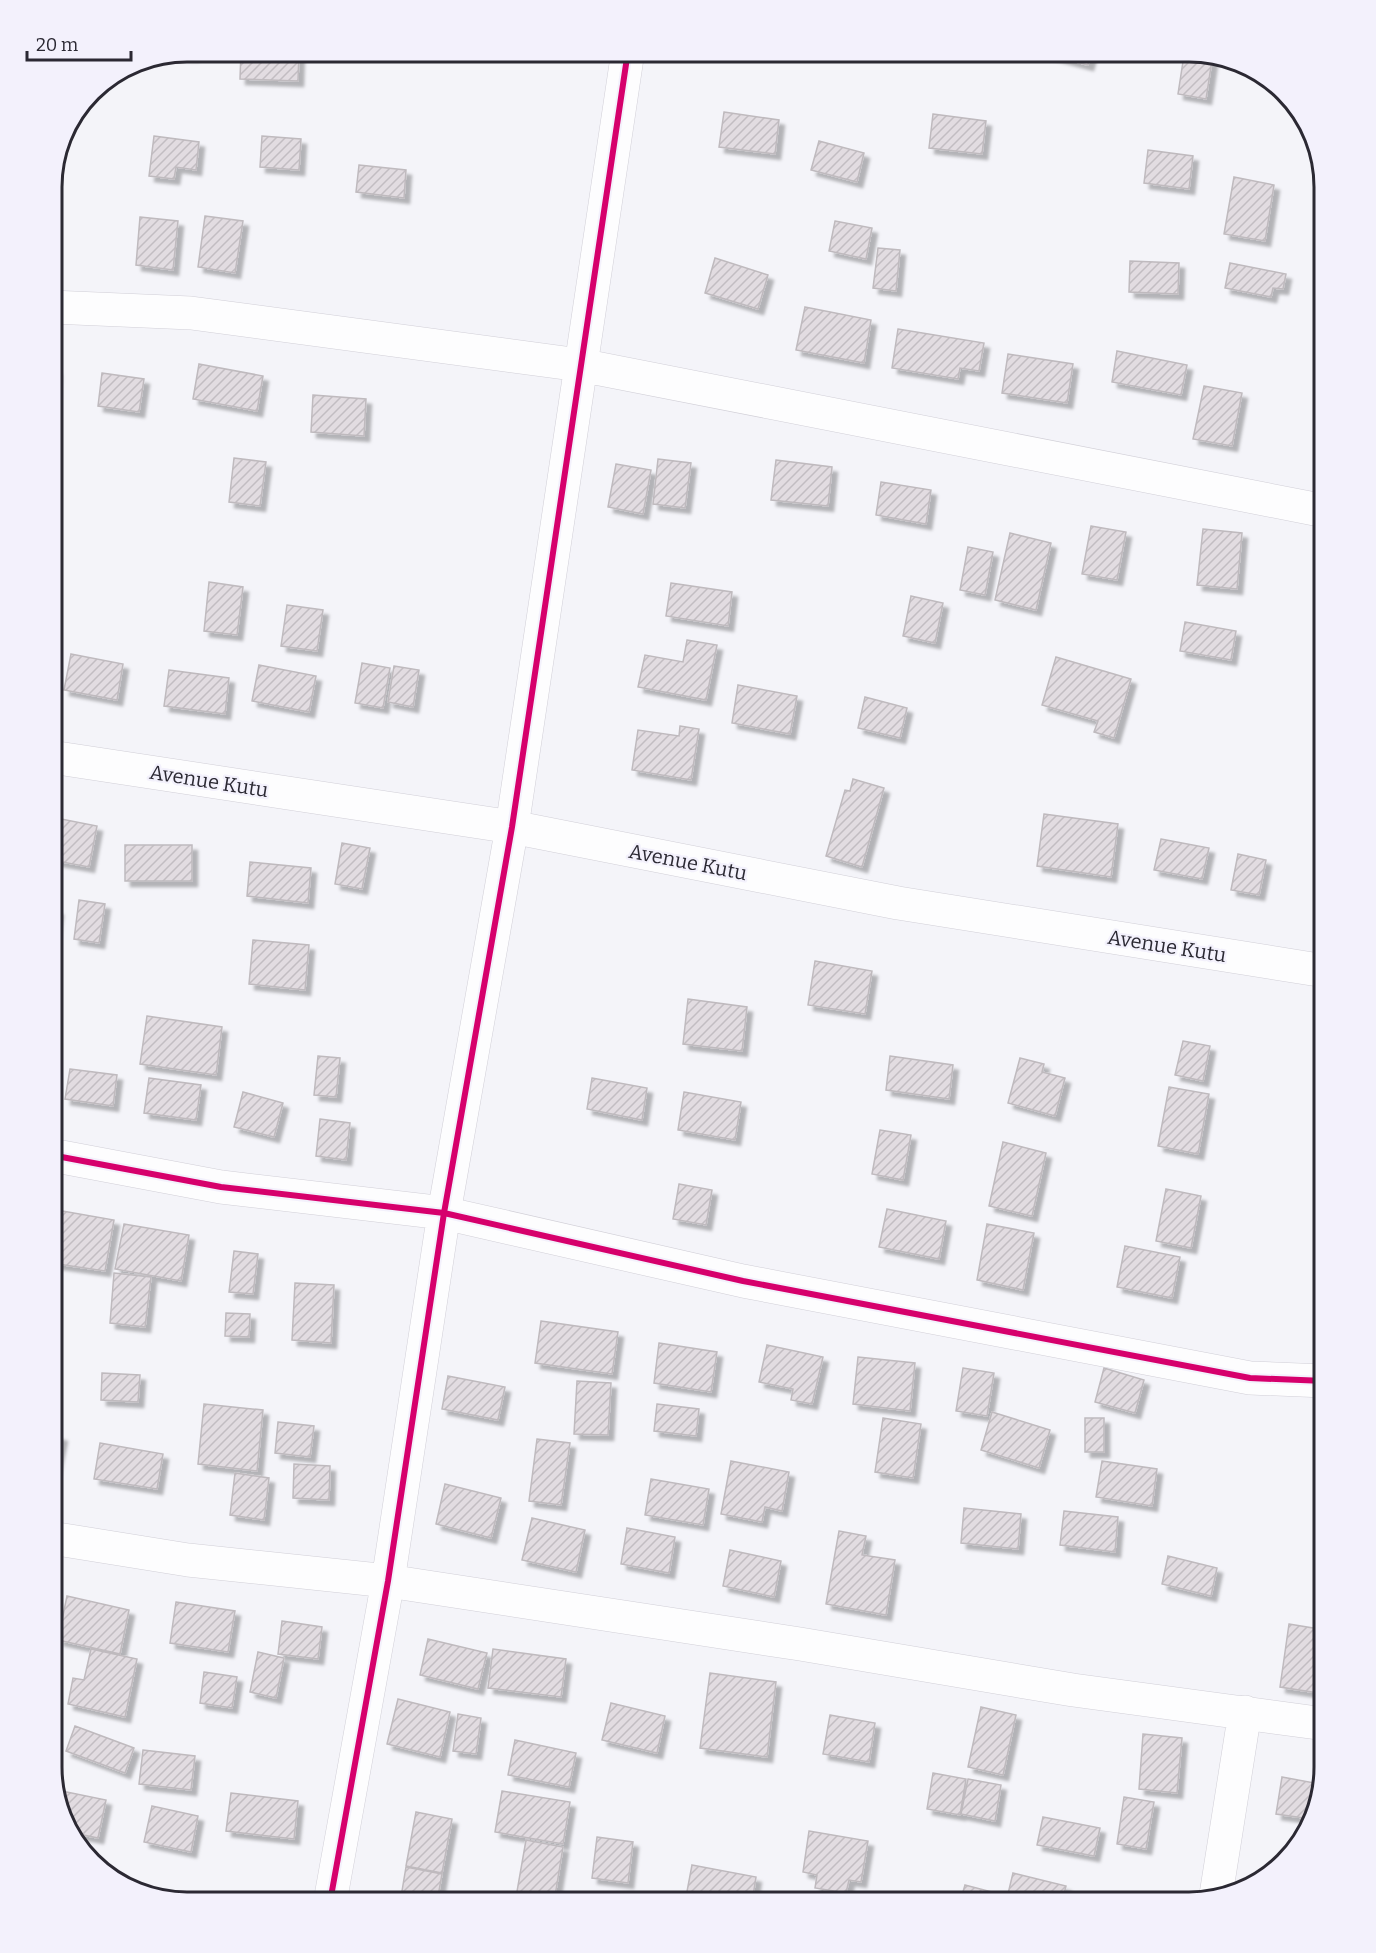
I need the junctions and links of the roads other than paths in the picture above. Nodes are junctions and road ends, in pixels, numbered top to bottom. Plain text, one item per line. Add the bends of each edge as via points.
1 (626, 62) edge
2 (62, 307) edge
3 (580, 365) junction
4 (1314, 508) edge
5 (62, 759) edge
6 (512, 827) junction
7 (1314, 969) edge
8 (62, 1157) edge
9 (444, 1213) junction
10 (1314, 1381) edge
11 (62, 1540) edge
12 (388, 1581) junction
13 (1245, 1712) junction
14 (1314, 1722) edge
15 (1217, 1888) edge
16 (332, 1891) edge

1 - 3 street
2 - 3 street via 191,313
3 - 4 street
3 - 6 street
5 - 6 street, Avenue Kutu
6 - 7 street, Avenue Kutu via 898,903
6 - 9 street
8 - 9 street via 221,1187
9 - 10 street via 743,1281 1250,1378
9 - 12 street
11 - 12 street via 188,1560
12 - 13 street via 1073,1690
12 - 16 street
13 - 14 street
13 - 15 street

